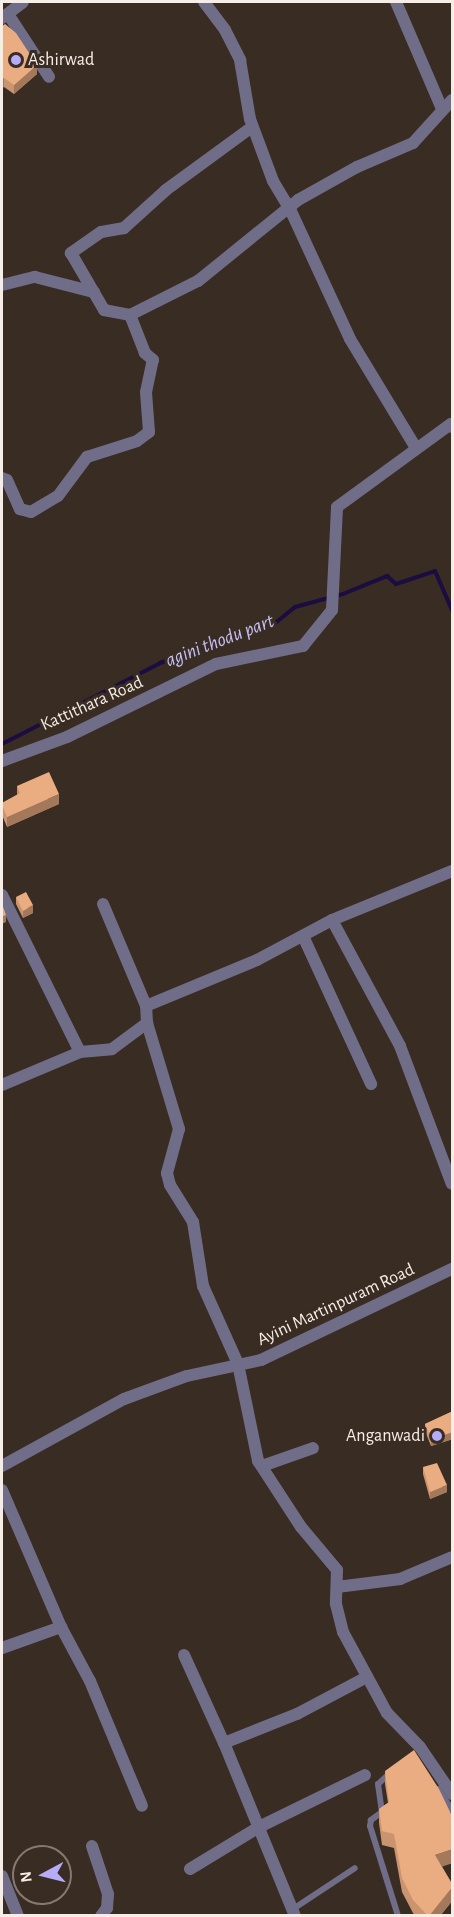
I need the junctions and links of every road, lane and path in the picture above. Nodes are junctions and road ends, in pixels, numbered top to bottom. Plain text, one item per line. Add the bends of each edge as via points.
1 (23, 2) edge
2 (396, 2) edge
3 (207, 3) edge
4 (4, 16) edge
5 (49, 77) dead end
6 (453, 100) edge
7 (442, 109) junction
8 (252, 127) junction
9 (290, 209) junction
10 (2, 285) edge
11 (94, 292) junction
12 (130, 315) junction
13 (453, 427) edge
14 (416, 448) junction
15 (2, 478) edge
16 (2, 761) edge
17 (453, 871) edge
18 (2, 895) edge
19 (103, 904) dead end
20 (332, 920) junction
21 (303, 936) junction
22 (146, 1006) junction
23 (147, 1023) junction
24 (80, 1052) junction
25 (371, 1084) dead end
26 (2, 1085) edge
27 (453, 1184) edge
28 (453, 1269) edge
29 (238, 1364) junction
30 (313, 1448) dead end
31 (2, 1466) edge
32 (262, 1466) junction
33 (2, 1490) edge
34 (453, 1557) edge
35 (337, 1587) junction
36 (61, 1628) junction
37 (2, 1648) edge
38 (184, 1655) dead end
39 (368, 1677) junction
40 (224, 1743) junction
41 (416, 1757) edge
42 (395, 1768) edge
43 (365, 1775) dead end
44 (451, 1786) edge
45 (142, 1806) dead end
46 (453, 1810) edge
47 (259, 1827) junction
48 (92, 1846) dead end
49 (355, 1868) dead end
50 (190, 1869) dead end
51 (2, 1876) edge
52 (294, 1912) edge
53 (18, 1916) edge
54 (101, 1916) edge
55 (398, 1916) edge

1 - 4 street
2 - 7 street
3 - 8 street via 240,60
4 - 5 street
6 - 7 street
7 - 9 street via 403,149 321,186
8 - 9 street via 273,181
8 - 11 street via 166,190 124,228 101,232 71,253
9 - 12 street via 198,280
9 - 14 street via 350,339
10 - 11 street via 35,277
11 - 12 street via 104,310
12 - 15 street via 145,353 153,360 146,392 149,432 137,441 87,457 58,496 31,512 20,509 7,480
13 - 14 street via 451,424
14 - 16 street, Kattithara Road via 337,507 332,610 303,646 216,664 67,737
17 - 20 street
18 - 24 street
19 - 22 street
20 - 21 street
20 - 27 street via 400,1046
21 - 22 street via 257,960
21 - 25 street
22 - 23 street
23 - 24 street via 112,1049
23 - 29 street via 179,1129 167,1173 170,1185 193,1222 202,1286
24 - 26 street
28 - 29 street, Ayini Martinpuram Road via 261,1360
29 - 31 street, Ayini Martinpuram Road via 145,1390
29 - 32 street
30 - 32 street
32 - 35 street via 301,1527 337,1570
33 - 36 street
34 - 35 street via 400,1578
35 - 39 street via 343,1632
36 - 37 street
36 - 45 street via 90,1681
38 - 40 street
39 - 40 street via 297,1714
39 - 44 street via 387,1713
40 - 47 street
41 - 46 lane
42 - 55 lane via 378,1784 382,1812 371,1820 370,1826
43 - 47 street
47 - 50 street
47 - 52 street
48 - 54 street via 108,1894 107,1908
49 - 52 lane
51 - 53 street

